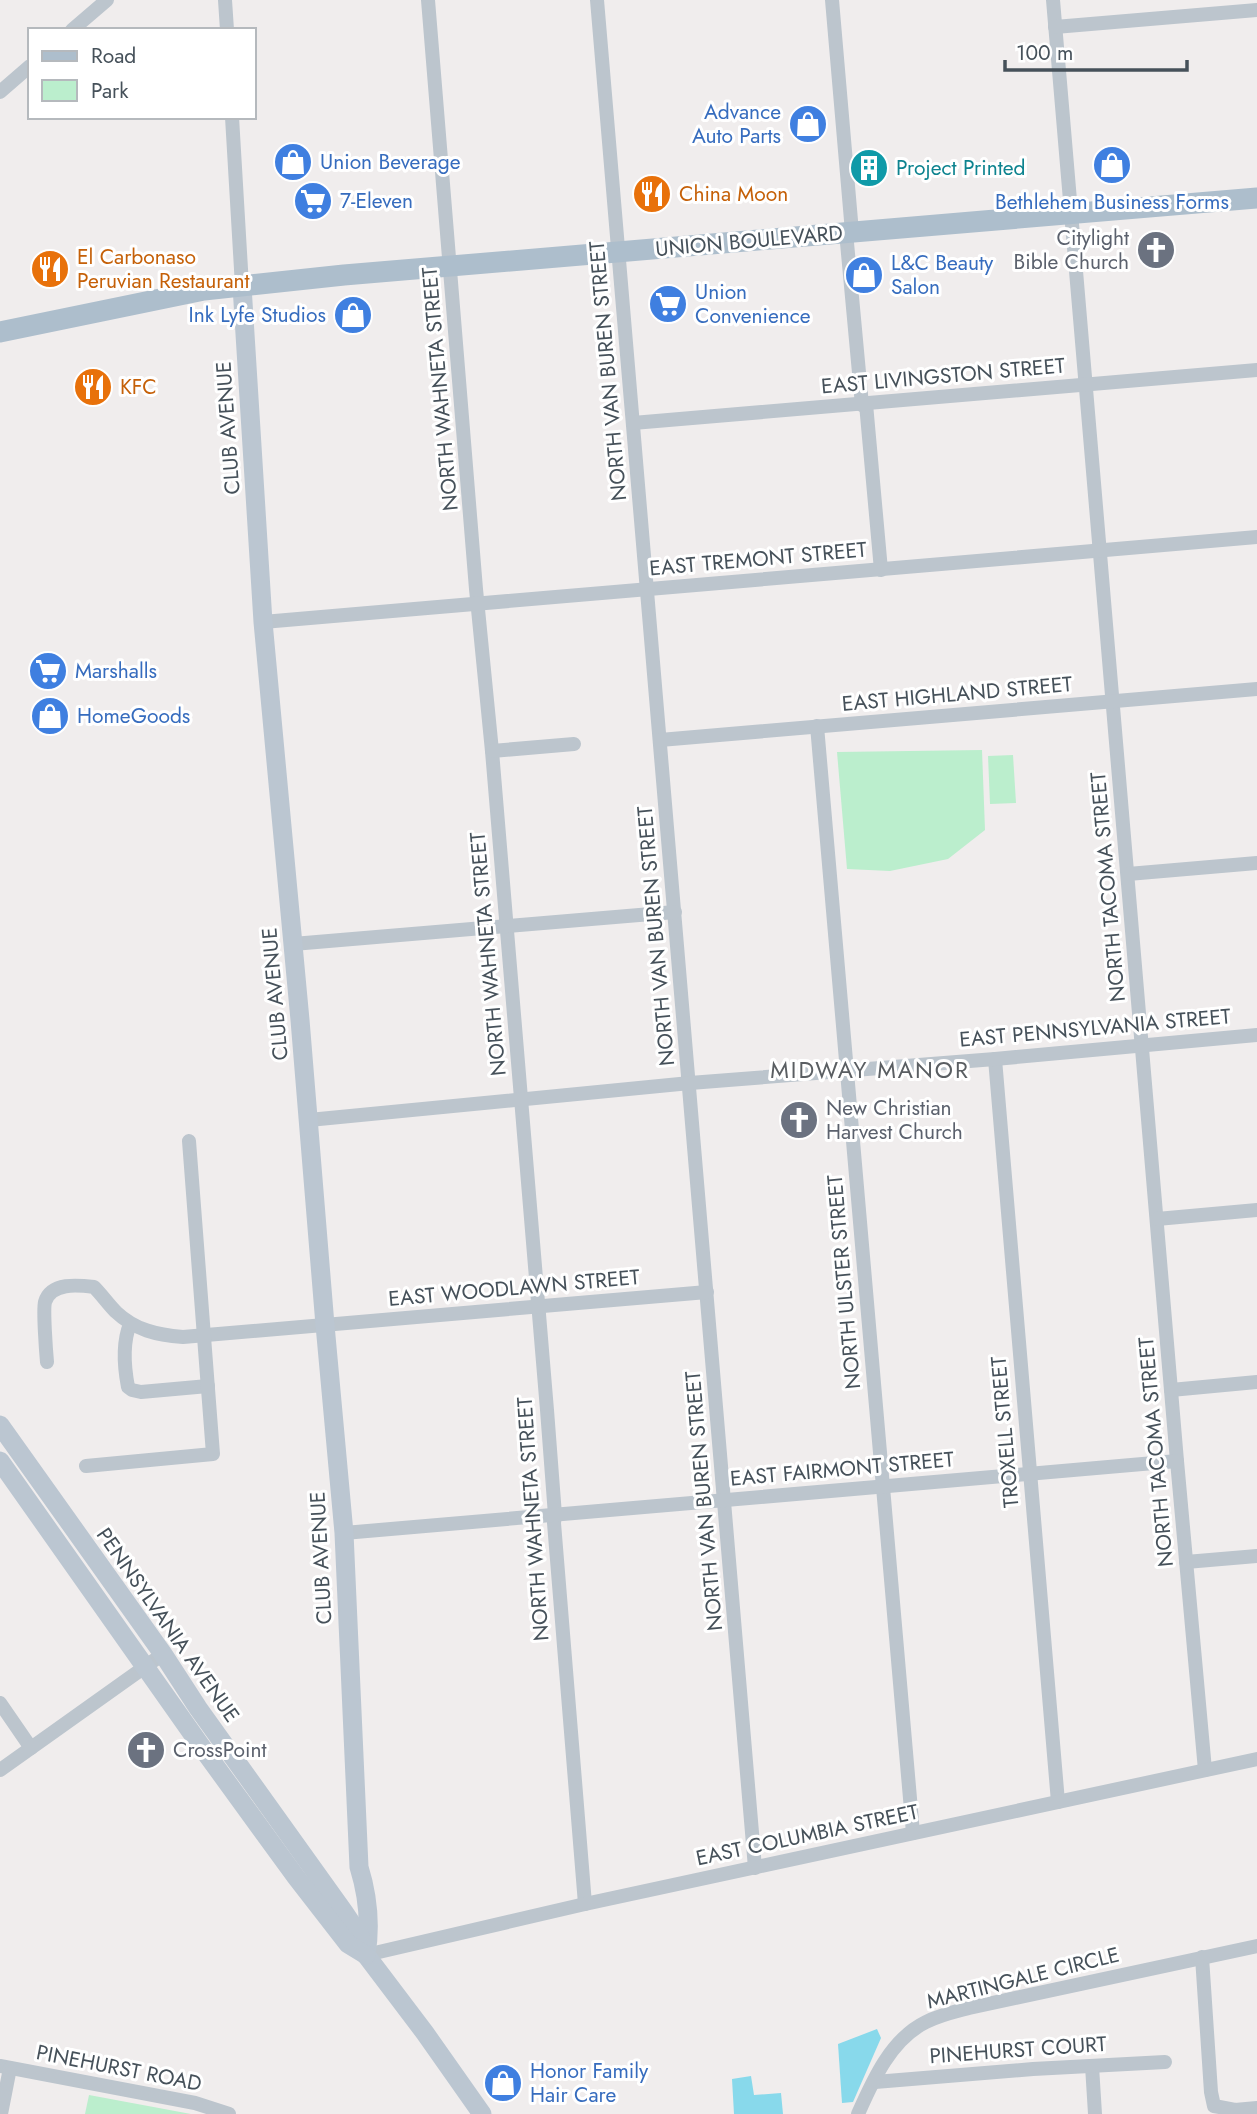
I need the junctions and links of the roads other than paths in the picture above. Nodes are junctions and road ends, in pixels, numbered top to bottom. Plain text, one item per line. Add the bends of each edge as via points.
1 (107, 0) edge
2 (225, 0) edge
3 (428, 0) edge
4 (597, 0) edge
5 (832, 0) edge
6 (1052, 0) edge
7 (1257, 10) edge
8 (1055, 27) junction
9 (74, 28) edge
10 (227, 28) edge
11 (28, 68) edge
12 (0, 92) edge
13 (232, 119) edge
14 (1257, 198) edge
15 (1070, 214) junction
16 (849, 232) junction
17 (619, 252) junction
18 (451, 266) junction
19 (242, 286) junction
20 (0, 332) edge
21 (1257, 370) edge
22 (1085, 385) junction
23 (864, 405) junction
24 (633, 423) junction
25 (1257, 537) edge
26 (1100, 551) junction
27 (881, 570) junction
28 (647, 589) junction
29 (478, 604) junction
30 (263, 622) junction
31 (1257, 689) edge
32 (1113, 702) junction
33 (817, 726) junction
34 (660, 740) junction
35 (574, 744) dead end
36 (492, 751) junction
37 (1257, 863) edge
38 (1128, 874) junction
39 (675, 912) junction
40 (507, 926) junction
41 (293, 944) junction
42 (1257, 1035) edge
43 (1143, 1044) junction
44 (995, 1059) junction
45 (848, 1070) junction
46 (690, 1083) junction
47 (521, 1099) junction
48 (309, 1120) junction
49 (189, 1142) dead end
50 (1257, 1210) edge
51 (1157, 1219) junction
52 (707, 1292) junction
53 (537, 1307) junction
54 (130, 1324) junction
55 (325, 1325) junction
56 (204, 1335) junction
57 (47, 1362) dead end
58 (1257, 1382) edge
59 (208, 1386) junction
60 (1171, 1390) junction
61 (0, 1425) edge
62 (0, 1461) edge
63 (1177, 1461) junction
64 (86, 1466) dead end
65 (1030, 1474) junction
66 (883, 1486) junction
67 (725, 1500) junction
68 (555, 1515) junction
69 (344, 1533) junction
70 (1257, 1556) edge
71 (1186, 1562) junction
72 (163, 1654) junction
73 (146, 1667) junction
74 (0, 1703) edge
75 (31, 1748) junction
76 (1257, 1759) edge
77 (0, 1770) edge
78 (1205, 1770) junction
79 (1058, 1802) junction
80 (913, 1833) junction
81 (359, 1867) junction
82 (755, 1868) junction
83 (585, 1904) junction
84 (340, 1921) junction
85 (1257, 1946) edge
86 (366, 1955) junction
87 (1202, 1957) junction
88 (1165, 2062) dead end
89 (1091, 2066) junction
90 (5, 2067) edge
91 (874, 2082) junction
92 (1257, 2108) edge
93 (1, 2114) edge
94 (229, 2114) edge
95 (482, 2114) edge
96 (858, 2114) edge
97 (1095, 2114) edge

1 - 9 street
2 - 10 street
3 - 18 street, NORTH WAHNETA STREET
4 - 17 street, NORTH VAN BUREN STREET
5 - 16 street
6 - 8 street, NORTH TACOMA STREET
7 - 8 street
8 - 15 street, NORTH TACOMA STREET
11 - 12 street
13 - 19 street, CLUB AVENUE
14 - 15 main road, UNION BOULEVARD
15 - 16 main road, UNION BOULEVARD
15 - 22 street, NORTH TACOMA STREET
16 - 17 main road, UNION BOULEVARD
16 - 23 street
17 - 18 main road, UNION BOULEVARD
17 - 24 street, NORTH VAN BUREN STREET
18 - 19 main road, UNION BOULEVARD
18 - 29 street, NORTH WAHNETA STREET
19 - 20 main road, UNION BOULEVARD
19 - 30 street, CLUB AVENUE
21 - 22 street, EAST LIVINGSTON STREET
22 - 23 street, EAST LIVINGSTON STREET
22 - 26 street, NORTH TACOMA STREET
23 - 24 street, EAST LIVINGSTON STREET
23 - 27 street
24 - 28 street, NORTH VAN BUREN STREET
25 - 26 street, EAST TREMONT STREET
26 - 27 street, EAST TREMONT STREET
26 - 32 street, NORTH TACOMA STREET
27 - 28 street, EAST TREMONT STREET
28 - 29 street, EAST TREMONT STREET
28 - 34 street, NORTH VAN BUREN STREET
29 - 30 street, EAST TREMONT STREET
29 - 36 street, NORTH WAHNETA STREET
30 - 41 street, CLUB AVENUE
31 - 32 street, EAST HIGHLAND STREET
32 - 33 street, EAST HIGHLAND STREET
32 - 38 street, NORTH TACOMA STREET
33 - 34 street, EAST HIGHLAND STREET
33 - 45 street, NORTH ULSTER STREET
34 - 39 street, NORTH VAN BUREN STREET
35 - 36 street
36 - 40 street, NORTH WAHNETA STREET
37 - 38 street
38 - 43 street, NORTH TACOMA STREET
39 - 40 street
39 - 46 street, NORTH VAN BUREN STREET
40 - 41 street
40 - 47 street, NORTH WAHNETA STREET
41 - 48 street, CLUB AVENUE
42 - 43 street, EAST PENNSYLVANIA STREET
43 - 44 street, EAST PENNSYLVANIA STREET
43 - 51 street, NORTH TACOMA STREET
44 - 45 street, EAST PENNSYLVANIA STREET
44 - 65 street, TROXELL STREET
45 - 46 street, EAST PENNSYLVANIA STREET
45 - 66 street, NORTH ULSTER STREET
46 - 47 street, EAST PENNSYLVANIA STREET
46 - 52 street, NORTH VAN BUREN STREET
47 - 48 street, EAST PENNSYLVANIA STREET
47 - 53 street, NORTH WAHNETA STREET
48 - 55 street, CLUB AVENUE
49 - 56 street
50 - 51 street
51 - 60 street, NORTH TACOMA STREET
52 - 53 street, EAST WOODLAWN STREET
52 - 67 street, NORTH VAN BUREN STREET
53 - 55 street, EAST WOODLAWN STREET
53 - 68 street, NORTH WAHNETA STREET
54 - 56 street, EAST WOODLAWN STREET via 167,1336
54 - 57 street via 94,1287 68,1286 53,1291 45,1302
54 - 59 street via 124,1338 128,1387 141,1392
55 - 56 street, EAST WOODLAWN STREET
55 - 69 street, CLUB AVENUE
56 - 59 street
58 - 60 street
59 - 64 street via 214,1454
60 - 63 street, NORTH TACOMA STREET
61 - 72 street, PENNSYLVANIA AVENUE
62 - 73 street, PENNSYLVANIA AVENUE
63 - 65 street, EAST FAIRMONT STREET
63 - 71 street, NORTH TACOMA STREET
65 - 66 street, EAST FAIRMONT STREET
65 - 79 street, TROXELL STREET
66 - 67 street, EAST FAIRMONT STREET
66 - 80 street, NORTH ULSTER STREET
67 - 68 street, EAST FAIRMONT STREET
67 - 82 street, NORTH VAN BUREN STREET
68 - 69 street, EAST FAIRMONT STREET
68 - 83 street, NORTH WAHNETA STREET
69 - 81 street, CLUB AVENUE
70 - 71 street
71 - 78 street, NORTH TACOMA STREET
72 - 73 street
72 - 84 street, PENNSYLVANIA AVENUE
73 - 75 street
73 - 84 street, PENNSYLVANIA AVENUE via 216,1767
74 - 75 street
75 - 77 street
76 - 78 street, EAST COLUMBIA STREET
78 - 79 street, EAST COLUMBIA STREET
79 - 80 street, EAST COLUMBIA STREET
80 - 82 street, EAST COLUMBIA STREET
81 - 84 street, CLUB AVENUE
81 - 86 street, CLUB AVENUE via 370,1930
82 - 83 street, EAST COLUMBIA STREET
83 - 86 street, EAST COLUMBIA STREET
84 - 86 street, PENNSYLVANIA AVENUE via 348,1944
85 - 87 street, MARTINGALE CIRCLE
86 - 95 street, PENNSYLVANIA AVENUE
87 - 91 street, MARTINGALE CIRCLE via 944,2015 924,2023 901,2041
87 - 92 street via 1214,2106
88 - 89 street, PINEHURST COURT
89 - 91 street, PINEHURST COURT
89 - 97 street
90 - 93 street
90 - 94 street, PINEHURST ROAD via 195,2103
91 - 96 street, MARTINGALE CIRCLE

